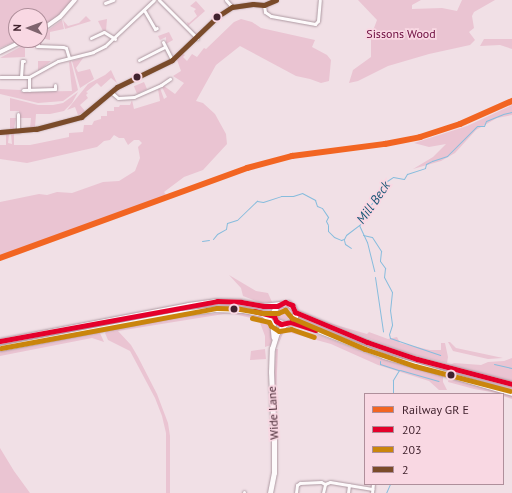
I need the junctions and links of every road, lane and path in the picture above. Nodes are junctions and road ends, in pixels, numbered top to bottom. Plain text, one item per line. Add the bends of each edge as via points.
1 (75, 0) edge
2 (113, 0) edge
3 (154, 0) edge
4 (159, 0) edge
5 (226, 0) edge
6 (276, 0) edge
7 (320, 0) edge
8 (270, 1) edge
9 (105, 3) dead end
10 (264, 4) junction
11 (232, 7) junction
12 (144, 10) junction
13 (48, 25) edge
14 (157, 28) dead end
15 (91, 38) dead end
16 (197, 38) junction
17 (115, 39) junction
18 (163, 42) dead end
19 (48, 47) edge
20 (165, 47) junction
21 (69, 58) junction
22 (139, 60) dead end
23 (172, 60) junction
24 (24, 61) dead end
25 (0, 77) edge
26 (21, 77) junction
27 (29, 77) junction
28 (170, 79) dead end
29 (55, 86) dead end
30 (23, 90) dead end
31 (29, 90) junction
32 (111, 92) junction
33 (18, 114) dead end
34 (18, 131) junction
35 (0, 132) edge
36 (276, 306) junction
37 (259, 312) junction
38 (295, 312) junction
39 (274, 317) junction
40 (291, 322) junction
41 (284, 324) junction
42 (277, 333) junction
43 (274, 338) junction
44 (0, 341) edge
45 (0, 348) edge
46 (447, 368) junction
47 (445, 374) junction
48 (512, 384) edge
49 (512, 392) edge
50 (324, 484) junction
51 (349, 485) junction
52 (373, 485) edge
53 (372, 488) junction
54 (270, 493) edge
55 (296, 493) edge
56 (323, 493) edge
57 (348, 493) edge
58 (372, 493) edge

1 - 13 street via 60,17
2 - 9 street
3 - 12 street
4 - 16 street
5 - 11 street
6 - 8 street
7 - 10 street via 318,21 315,24 271,16 265,12
8 - 10 street
10 - 11 street
11 - 16 street via 218,16
12 - 14 street via 155,29
12 - 17 street
15 - 17 street via 104,32
16 - 23 street
17 - 21 street via 93,52
18 - 20 street
19 - 21 street via 66,48
20 - 22 street
20 - 23 street
21 - 27 street via 47,66
23 - 32 street
24 - 26 street
25 - 26 street
26 - 27 street
27 - 31 street
28 - 32 street via 130,98 118,98
29 - 31 street via 55,89
30 - 31 street
32 - 34 street via 86,114 76,119
33 - 34 street
34 - 35 street
36 - 38 highway via 283,302 288,303
36 - 39 highway
36 - 44 highway via 217,301
37 - 39 highway
37 - 43 main road via 274,327
37 - 45 highway via 230,309 182,313
38 - 40 highway
38 - 46 highway via 367,342
39 - 41 highway via 279,323
39 - 42 main road
40 - 41 highway
40 - 47 highway via 384,356
41 - 42 main road, Wide Lane
42 - 43 main road, Wide Lane
43 - 54 main road, Wide Lane via 271,372 274,473
46 - 47 street
46 - 48 highway
47 - 49 highway
50 - 51 street via 327,482
50 - 55 street via 300,483 297,485
50 - 56 street
51 - 53 street
51 - 57 street
52 - 53 street
53 - 58 street

